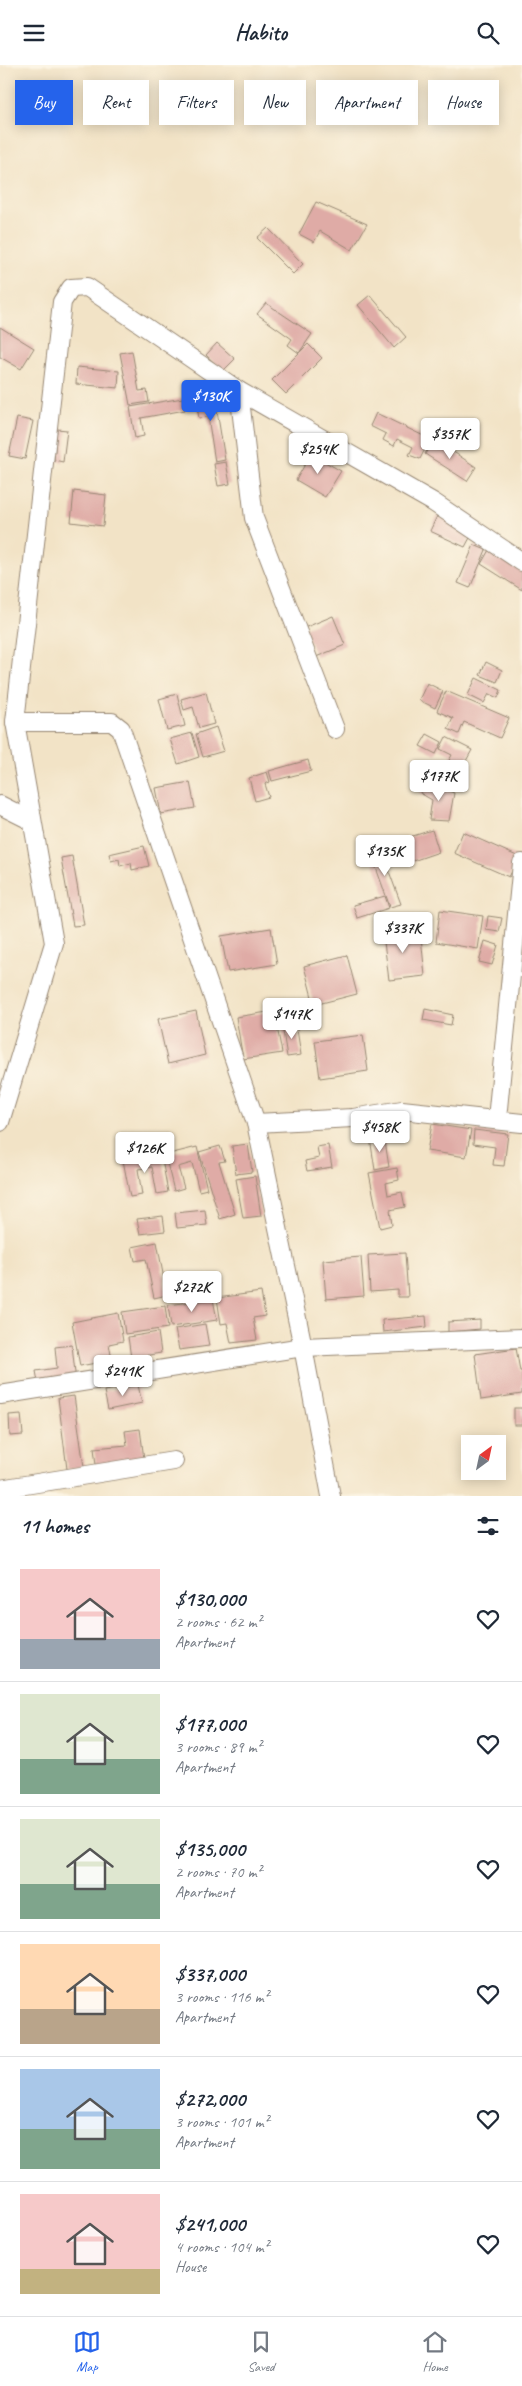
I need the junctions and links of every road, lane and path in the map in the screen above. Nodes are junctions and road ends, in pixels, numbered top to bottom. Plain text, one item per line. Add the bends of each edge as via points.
1 (239, 391) junction
2 (522, 562) edge
3 (15, 722) junction
4 (335, 729) dead end
5 (0, 805) edge
6 (32, 821) junction
7 (522, 863) edge
8 (497, 1119) junction
9 (0, 1122) edge
10 (256, 1123) junction
11 (522, 1123) edge
12 (522, 1338) edge
13 (303, 1347) junction
14 (0, 1395) edge
15 (174, 1461) dead end
16 (0, 1489) edge
17 (331, 1496) edge

1 - 2 street via 433,502
1 - 3 street via 87,287 71,288 62,302
1 - 4 street via 254,518
3 - 6 street
3 - 10 street via 112,722 121,729
5 - 6 street
6 - 9 street via 54,943
7 - 8 street
8 - 10 street via 402,1110 353,1118
8 - 11 street
10 - 13 street
12 - 13 street
13 - 14 street
13 - 17 street
15 - 16 street

